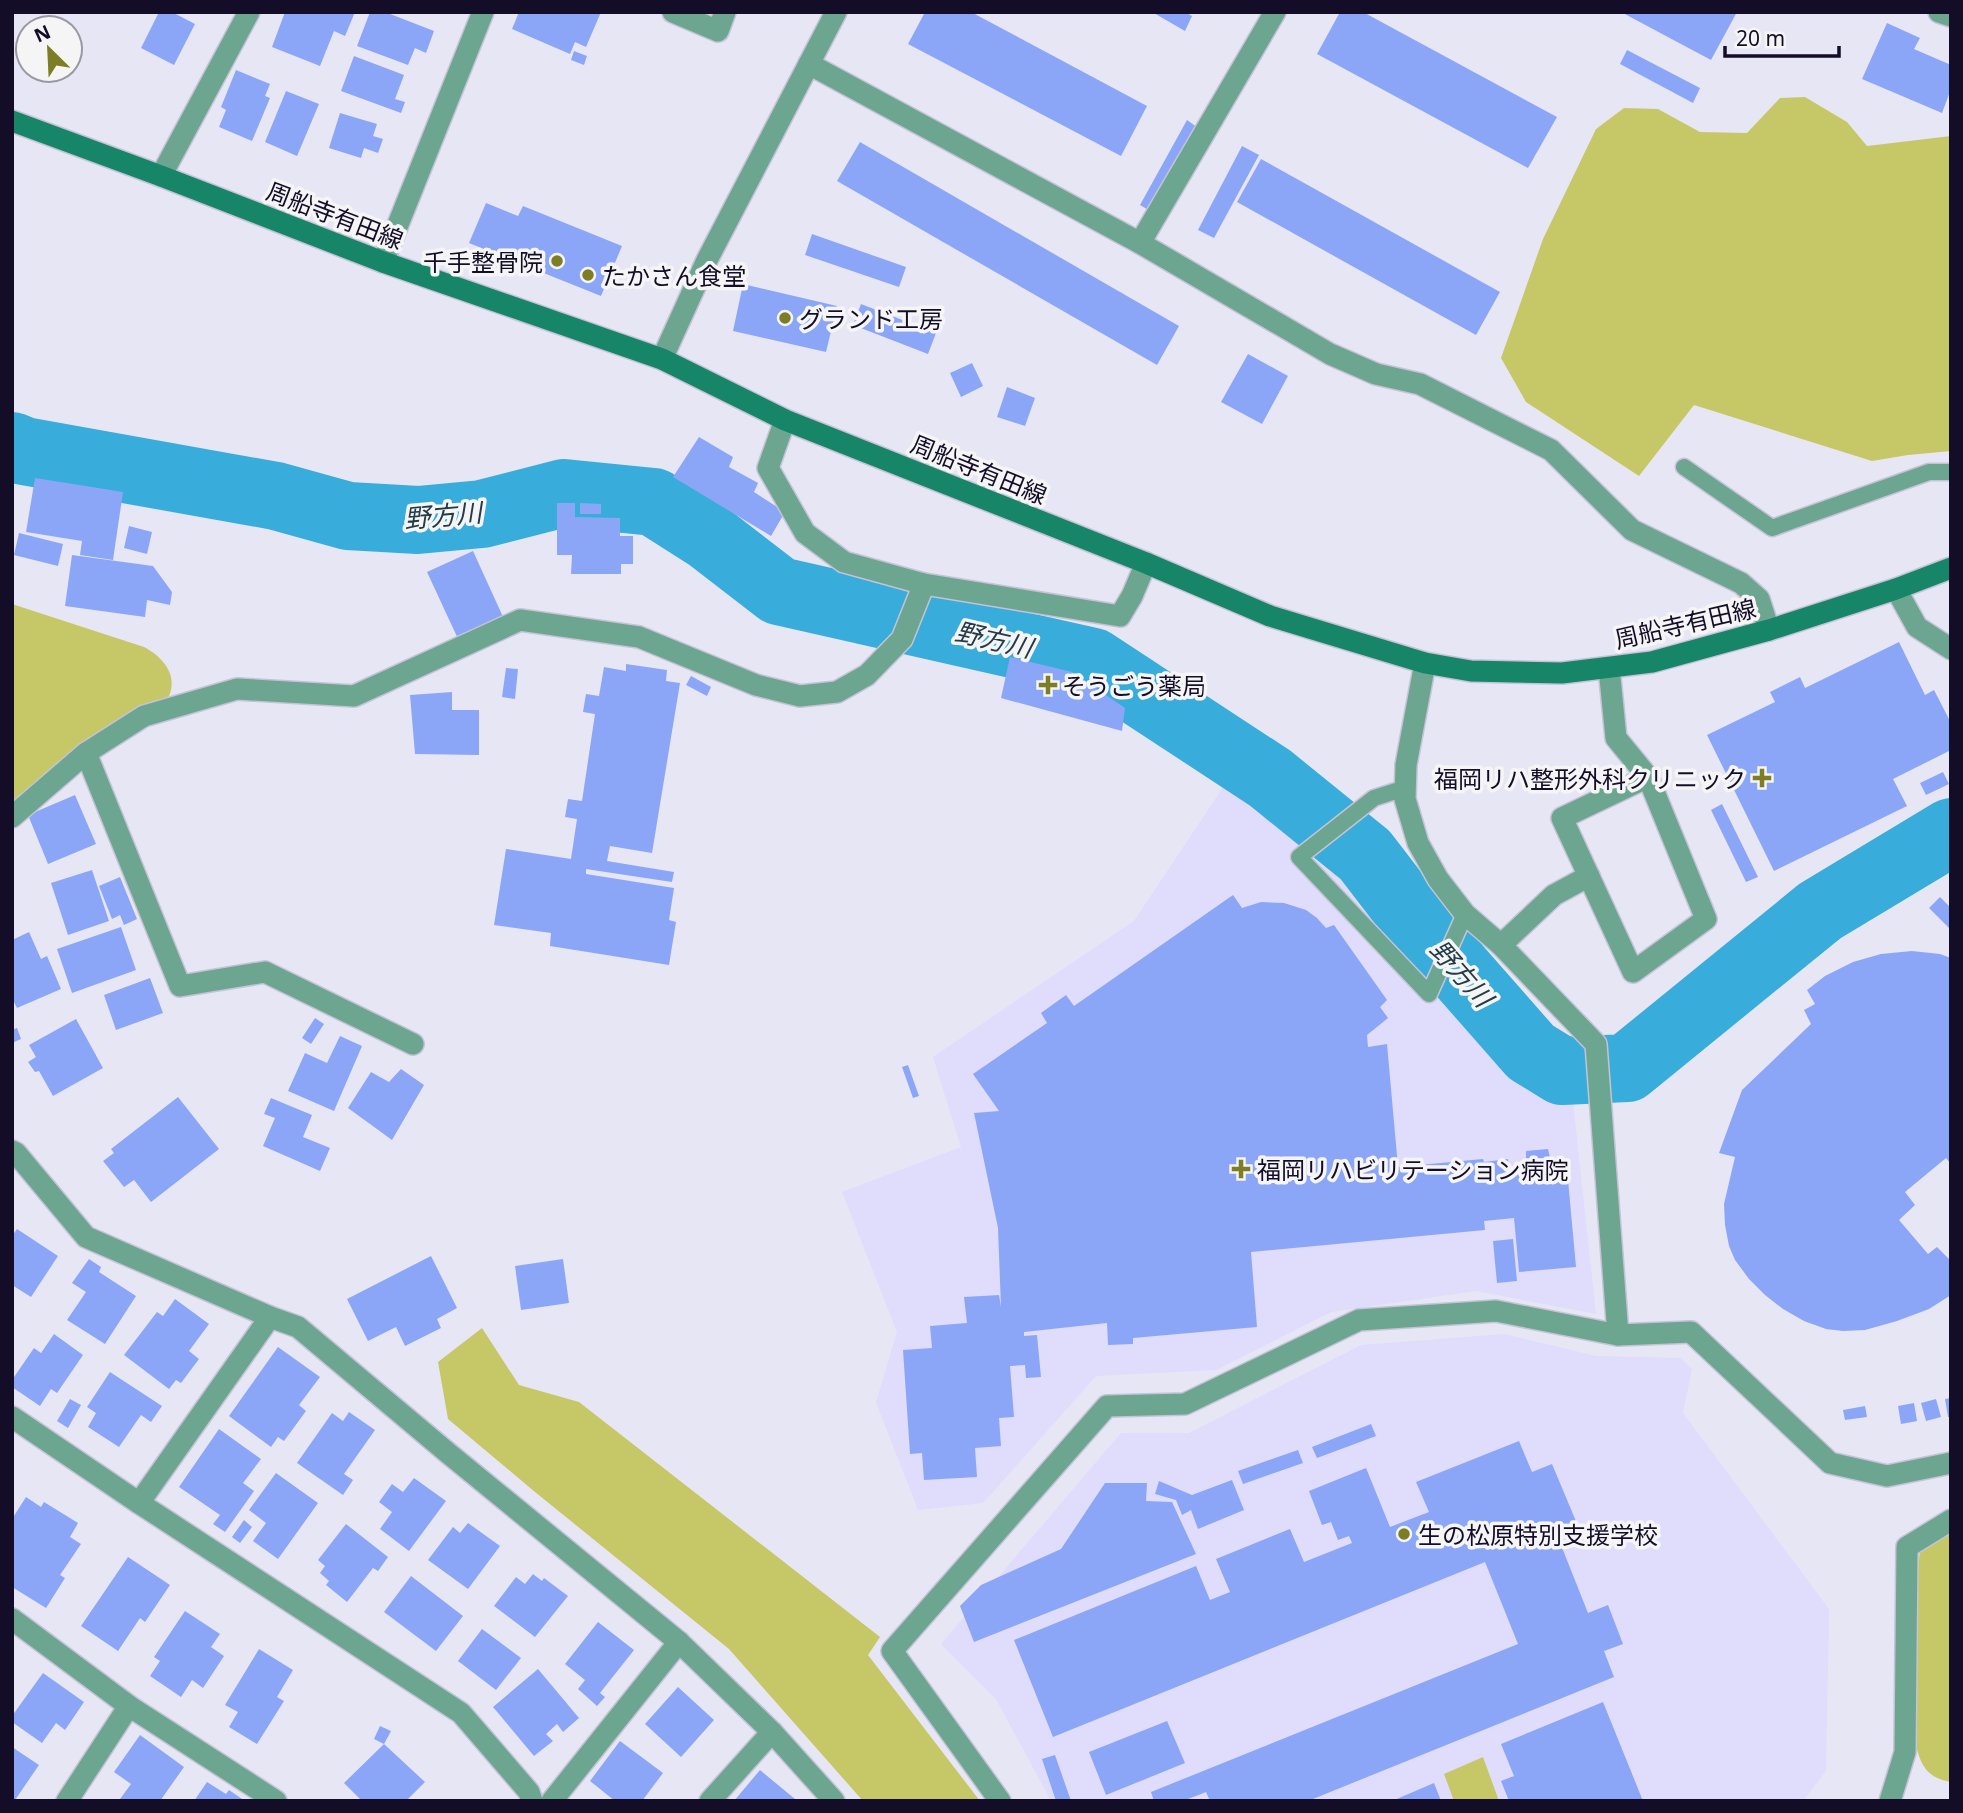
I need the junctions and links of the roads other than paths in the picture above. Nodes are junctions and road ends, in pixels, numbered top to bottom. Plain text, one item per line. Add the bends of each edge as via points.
1 (249, 12) edge
2 (484, 12) edge
3 (673, 12) edge
4 (725, 12) edge
5 (836, 12) edge
6 (1275, 12) edge
7 (1939, 12) edge
8 (1951, 16) edge
9 (809, 64) junction
10 (12, 121) edge
11 (161, 176) junction
12 (1140, 243) junction
13 (383, 262) junction
14 (662, 359) junction
15 (785, 420) junction
16 (1684, 467) dead end
17 (1951, 472) edge
18 (1146, 563) junction
19 (1951, 568) edge
20 (924, 584) junction
21 (1896, 589) junction
22 (1769, 630) junction
23 (1951, 649) edge
24 (1426, 663) junction
25 (1609, 668) junction
26 (86, 753) junction
27 (1648, 777) junction
28 (1405, 788) junction
29 (12, 817) edge
30 (1589, 876) junction
31 (1465, 914) junction
32 (1501, 945) junction
33 (413, 1044) dead end
34 (12, 1151) edge
35 (270, 1317) junction
36 (1618, 1335) junction
37 (12, 1417) edge
38 (1951, 1463) edge
39 (139, 1503) junction
40 (1951, 1520) edge
41 (12, 1619) edge
42 (679, 1642) junction
43 (130, 1706) junction
44 (772, 1732) junction
45 (67, 1801) edge
46 (276, 1801) edge
47 (532, 1801) edge
48 (552, 1801) edge
49 (710, 1801) edge
50 (834, 1801) edge
51 (1000, 1801) edge
52 (1890, 1801) edge

1 - 11 street
2 - 13 street
3 - 4 street via 718,31
5 - 9 street
6 - 12 street
7 - 8 street
9 - 12 street
9 - 14 street via 707,260
10 - 11 main road, 周船寺有田線
11 - 13 main road, 周船寺有田線
12 - 22 street via 1330,354 1376,374 1420,384 1551,450 1632,530 1741,583 1759,599
13 - 14 main road, 周船寺有田線
14 - 15 main road, 周船寺有田線
15 - 18 main road, 周船寺有田線
15 - 20 street via 768,468 805,533 844,562
16 - 17 lane via 1772,528 1928,472
18 - 20 street via 1120,616
18 - 24 main road, 周船寺有田線 via 1270,615
19 - 21 main road, 周船寺有田線
20 - 26 street via 902,639 867,675 837,692 800,696 757,685 639,637 520,620 354,696 237,689 144,716
21 - 22 main road, 周船寺有田線
21 - 23 street via 1917,627
22 - 25 main road, 周船寺有田線 via 1652,662
24 - 25 main road, 周船寺有田線 via 1471,671 1562,673
24 - 28 street
25 - 27 street via 1616,738
26 - 29 street
26 - 33 street via 180,986 265,972
27 - 30 street via 1562,818
27 - 30 street via 1706,919 1633,972
28 - 31 street via 1418,843
28 - 31 lane via 1374,798 1299,857 1429,994
30 - 32 street via 1555,895
31 - 32 street
32 - 36 street via 1596,1044
34 - 35 street via 86,1237
35 - 39 street
35 - 42 street via 298,1328
36 - 38 street via 1691,1332 1830,1463 1887,1476
36 - 51 street via 1496,1311 1359,1320 1185,1404 1107,1406 892,1651
37 - 39 street
39 - 47 street via 461,1713
40 - 52 street via 1907,1547 1905,1752
41 - 43 street
42 - 44 street
42 - 48 street
43 - 45 street
43 - 46 street
44 - 49 street
44 - 50 street

